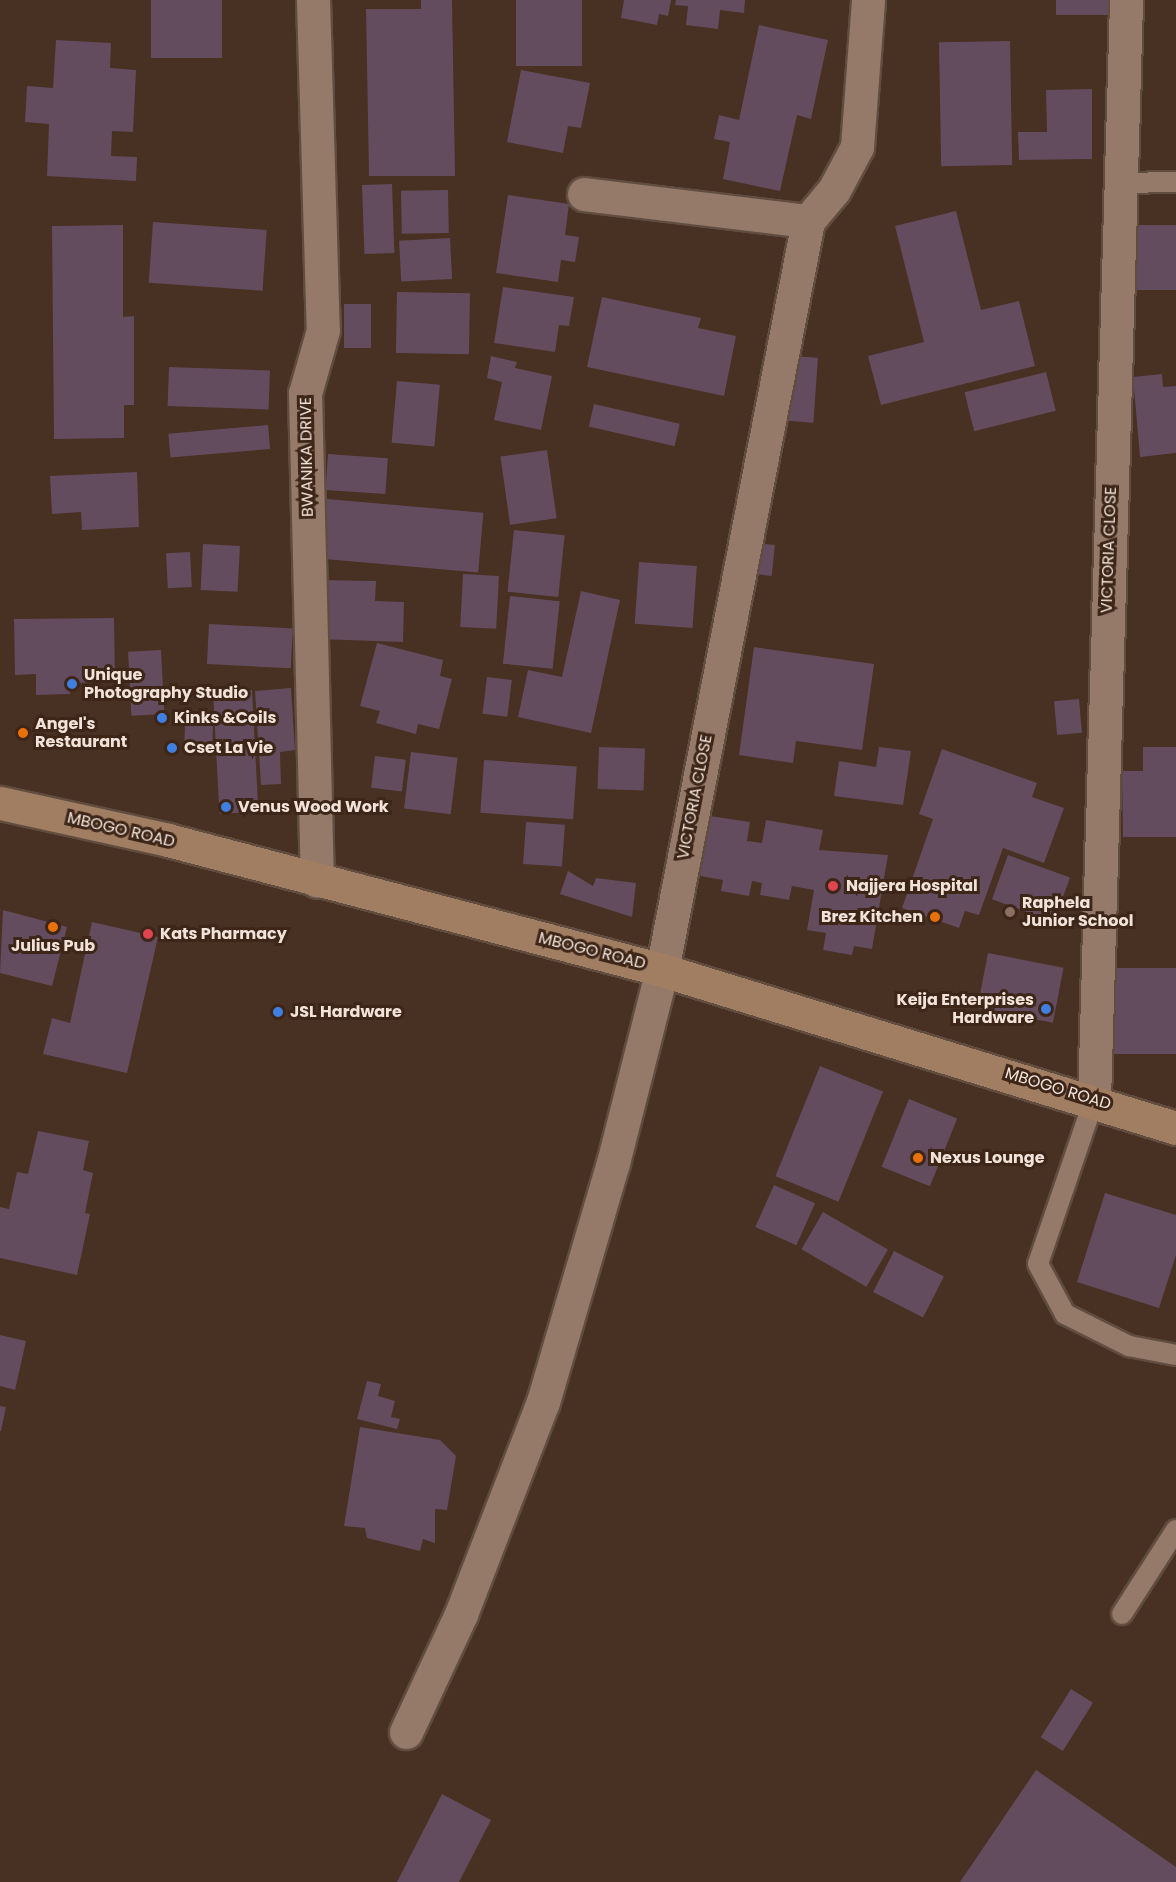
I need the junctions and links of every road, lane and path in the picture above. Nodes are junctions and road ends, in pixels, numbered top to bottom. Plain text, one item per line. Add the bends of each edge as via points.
1 (313, 0) edge
2 (868, 0) edge
3 (1126, 0) edge
4 (1176, 182) edge
5 (1120, 183) junction
6 (584, 194) dead end
7 (808, 220) junction
8 (0, 803) edge
9 (317, 881) junction
10 (662, 969) junction
11 (1094, 1100) junction
12 (1176, 1128) edge
13 (1176, 1355) edge
14 (1176, 1530) edge
15 (1122, 1614) dead end
16 (406, 1732) dead end

1 - 9 street, BWANIKA DRIVE via 323,330 304,393
2 - 7 street, VICTORIA CLOSE via 857,147 834,190
3 - 5 street, VICTORIA CLOSE
4 - 5 lane
5 - 11 street, VICTORIA CLOSE
6 - 7 street
7 - 10 street, VICTORIA CLOSE
8 - 9 main road, MBOGO ROAD
9 - 10 main road, MBOGO ROAD
10 - 11 main road, MBOGO ROAD
10 - 16 street, VICTORIA CLOSE via 613,1163 543,1402 461,1614
11 - 12 main road, MBOGO ROAD
11 - 13 lane via 1038,1264 1065,1314 1129,1346
14 - 15 lane

